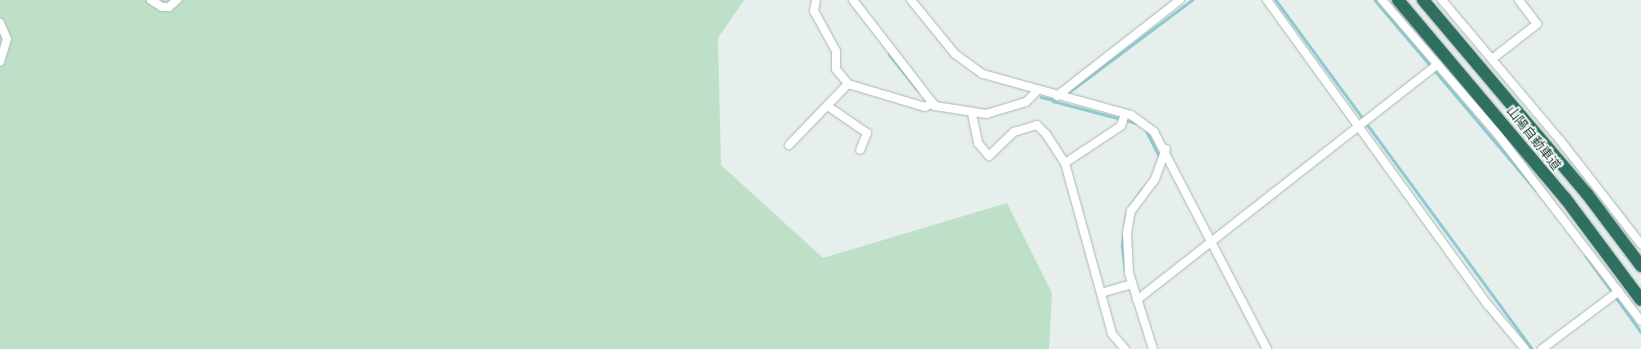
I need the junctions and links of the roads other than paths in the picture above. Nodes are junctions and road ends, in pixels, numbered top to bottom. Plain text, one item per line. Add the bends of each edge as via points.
1 (151, 0) edge
2 (177, 0) edge
3 (816, 0) edge
4 (853, 0) edge
5 (911, 0) edge
6 (1180, 0) edge
7 (1267, 0) edge
8 (1382, 0) edge
9 (1398, 0) edge
10 (1423, 0) edge
11 (1442, 0) edge
12 (1519, 0) edge
13 (0, 23) edge
14 (1492, 59) junction
15 (0, 62) edge
16 (1435, 66) junction
17 (848, 84) junction
18 (1036, 92) junction
19 (1057, 96) junction
20 (931, 105) junction
21 (829, 107) junction
22 (970, 112) junction
23 (1125, 117) junction
24 (1361, 123) junction
25 (790, 145) dead end
26 (1166, 149) junction
27 (860, 150) dead end
28 (1065, 163) junction
29 (1212, 240) junction
30 (1641, 244) edge
31 (1641, 266) edge
32 (1130, 285) junction
33 (1101, 293) junction
34 (1616, 293) junction
35 (1137, 300) junction
36 (1641, 300) edge
37 (1641, 321) edge
38 (1125, 349) edge
39 (1153, 349) edge
40 (1267, 349) edge
41 (1524, 349) edge
42 (1542, 349) edge

1 - 2 street via 162,8 169,7
3 - 17 street via 814,11 836,51 836,69
4 - 20 street
5 - 18 street via 966,63 983,74
6 - 19 street
7 - 24 street
8 - 16 street
9 - 36 highway, 山陽自動車道 via 1565,198
10 - 31 highway, 山陽自動車道 via 1587,194
11 - 14 street
12 - 14 street via 1537,24
13 - 15 street via 7,39
14 - 30 street
16 - 24 street
16 - 34 street via 1535,181
17 - 20 street
17 - 21 street
18 - 19 street
18 - 22 street via 1026,102 986,114
19 - 23 street
20 - 22 street
21 - 25 street
21 - 27 street via 867,133
22 - 28 street via 978,143 989,156 1014,132 1037,125
23 - 26 street via 1144,122
23 - 28 street via 1121,126
24 - 29 street
24 - 41 street via 1488,305
26 - 29 street
26 - 32 street via 1155,179 1131,211 1126,253
28 - 33 street
29 - 35 street
29 - 40 street
32 - 33 street
32 - 35 street
33 - 38 street via 1112,334
34 - 37 street
34 - 42 street
35 - 39 street

